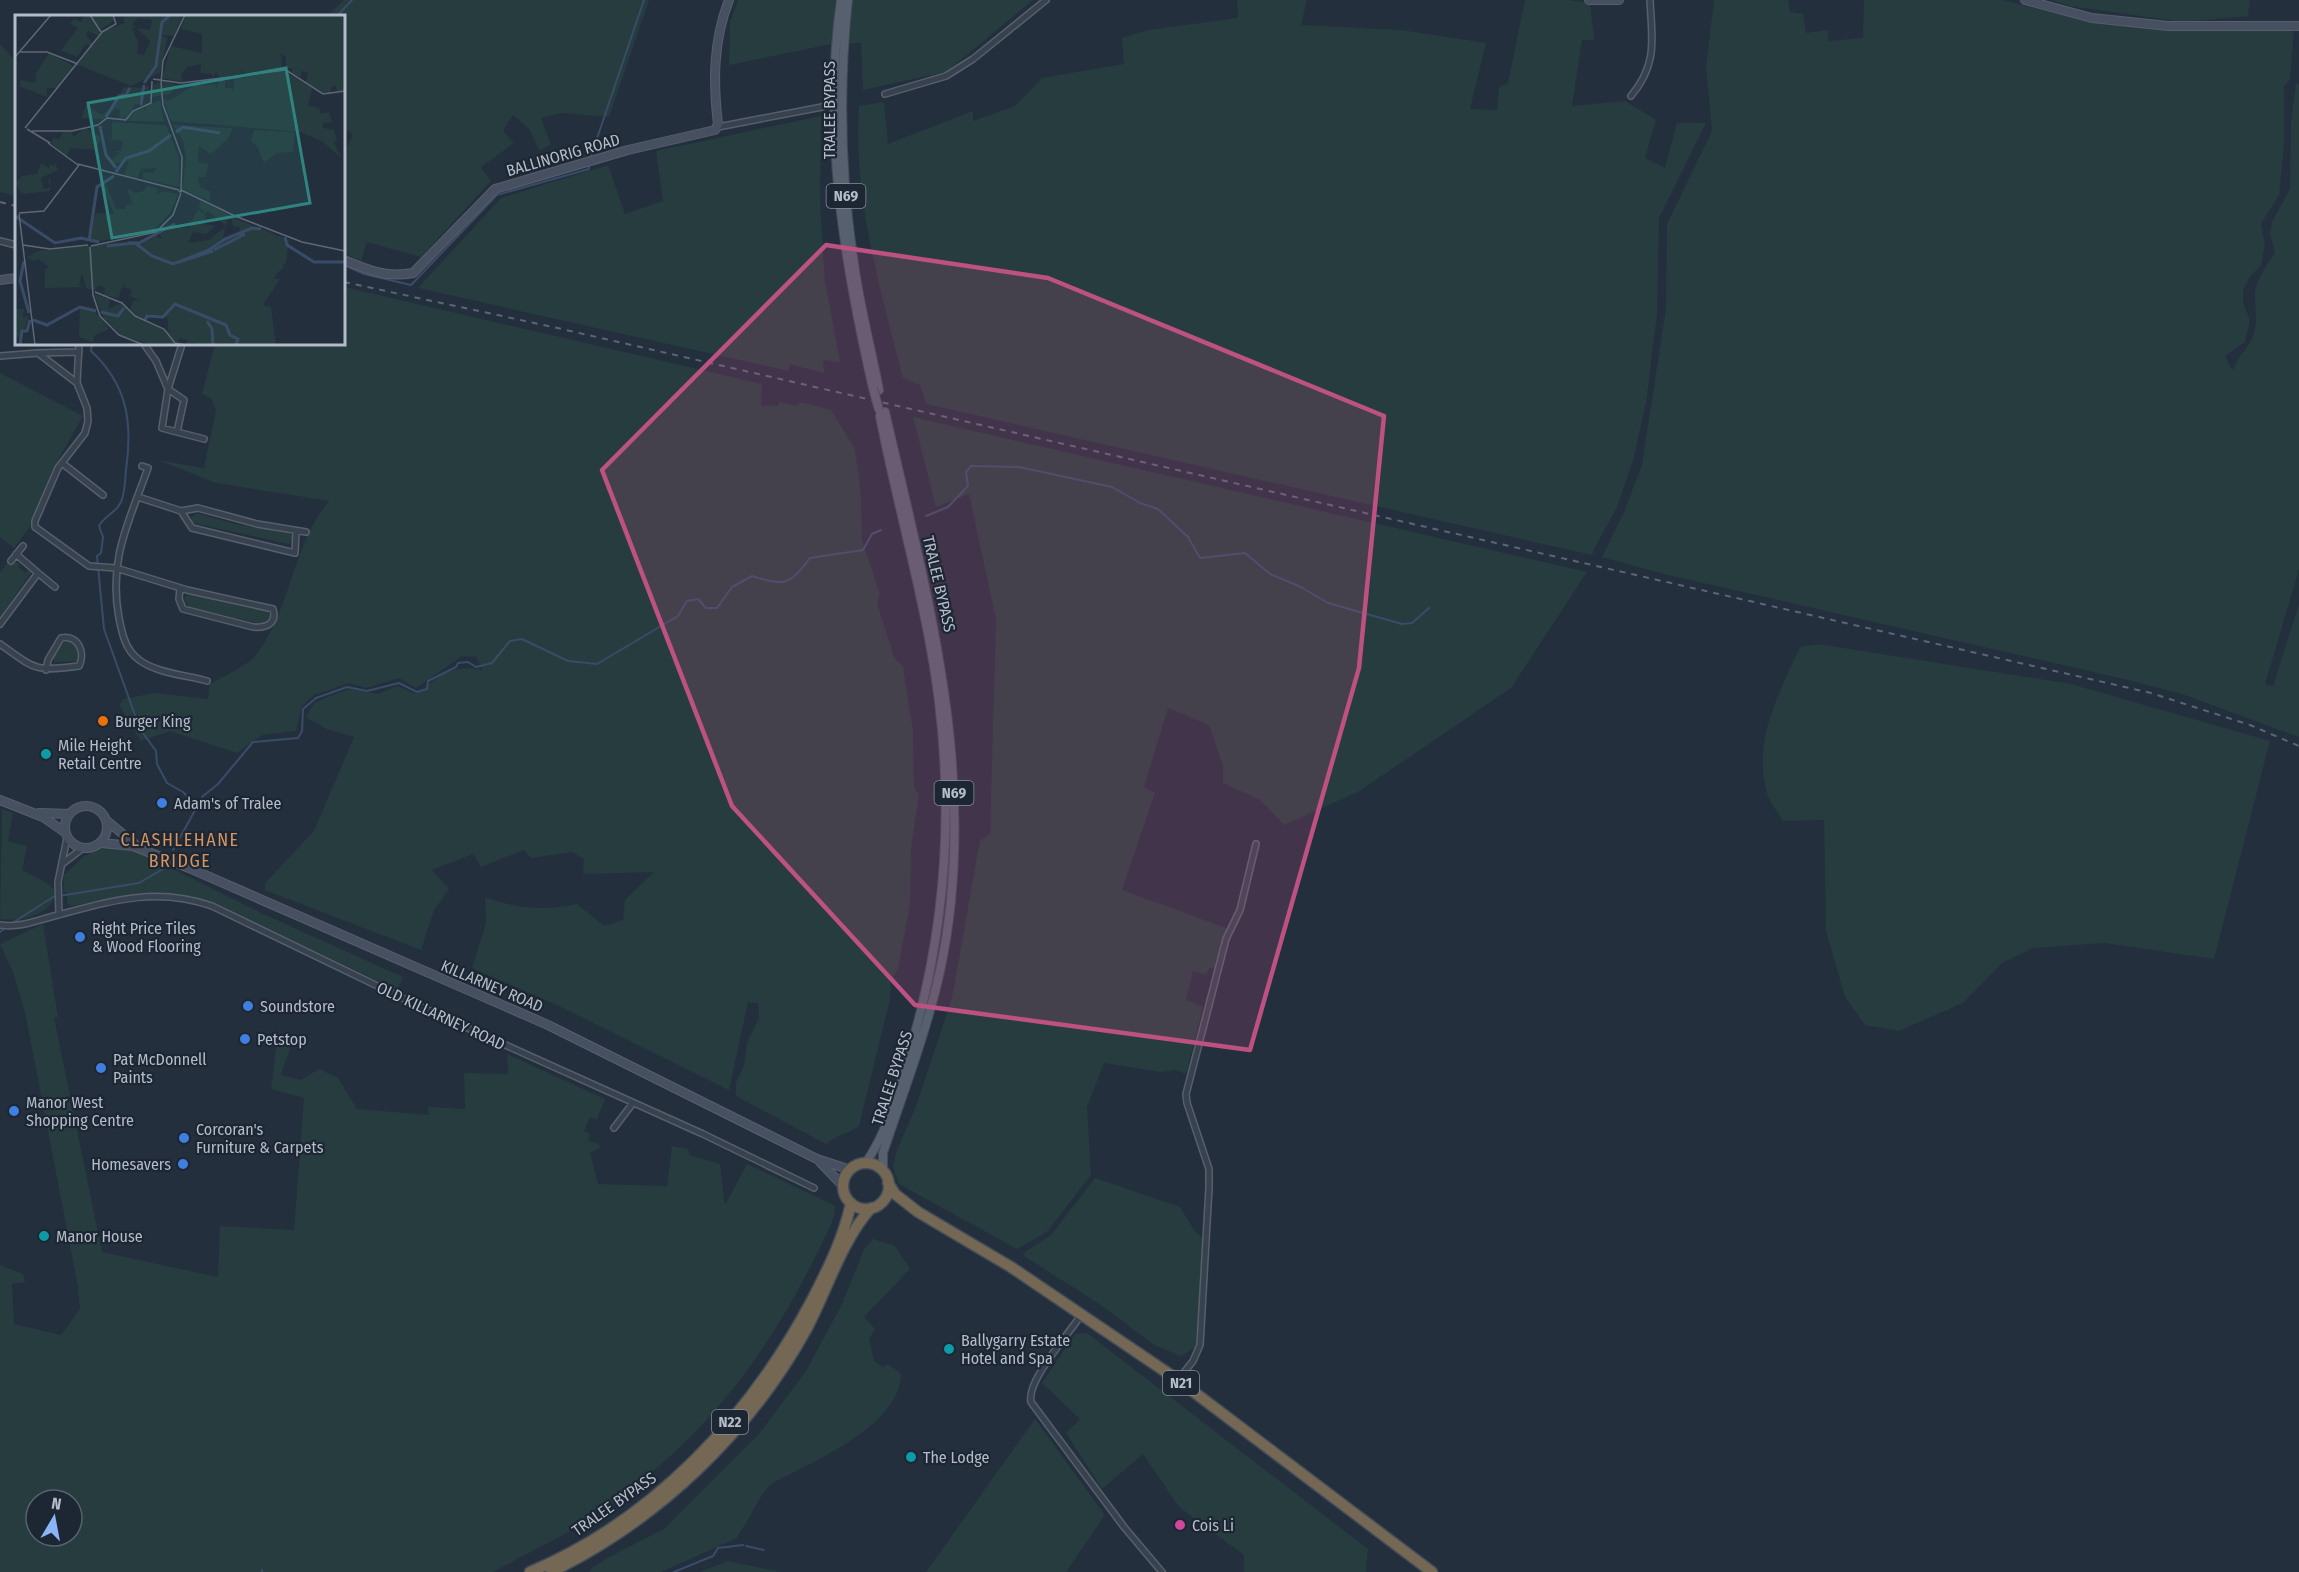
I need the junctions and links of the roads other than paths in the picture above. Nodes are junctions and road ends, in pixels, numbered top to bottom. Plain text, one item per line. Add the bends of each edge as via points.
1 (729, 0) edge
2 (841, 0) edge
3 (849, 0) edge
4 (1046, 0) edge
5 (1589, 0) edge
6 (1619, 0) edge
7 (1650, 0) edge
8 (2025, 0) edge
9 (2299, 26) edge
10 (885, 94) dead end
11 (1631, 96) dead end
12 (822, 107) dead end
13 (718, 127) junction
14 (0, 241) edge
15 (15, 245) edge
16 (345, 260) edge
17 (15, 278) edge
18 (0, 279) edge
19 (79, 345) edge
20 (145, 345) edge
21 (182, 345) edge
22 (79, 352) junction
23 (38, 353) junction
24 (0, 356) edge
25 (77, 383) junction
26 (876, 389) junction
27 (168, 390) junction
28 (882, 411) junction
29 (177, 432) junction
30 (204, 439) dead end
31 (62, 463) junction
32 (142, 466) dead end
33 (103, 495) dead end
34 (138, 497) junction
35 (181, 511) junction
36 (296, 531) junction
37 (306, 532) dead end
38 (23, 546) dead end
39 (16, 554) junction
40 (11, 561) dead end
41 (116, 568) junction
42 (38, 573) junction
43 (55, 587) dead end
44 (180, 588) junction
45 (0, 624) edge
46 (0, 644) edge
47 (46, 670) junction
48 (207, 681) dead end
49 (0, 800) edge
50 (32, 812) junction
51 (69, 814) junction
52 (106, 820) junction
53 (67, 836) junction
54 (101, 843) junction
55 (1256, 844) dead end
56 (82, 848) junction
57 (150, 853) junction
58 (62, 864) junction
59 (59, 915) junction
60 (0, 925) edge
61 (633, 1103) junction
62 (614, 1128) dead end
63 (817, 1159) junction
64 (865, 1164) junction
65 (851, 1170) junction
66 (882, 1171) junction
67 (888, 1183) junction
68 (843, 1187) junction
69 (814, 1188) dead end
70 (851, 1203) junction
71 (876, 1206) junction
72 (918, 1212) junction
73 (1082, 1314) junction
74 (1178, 1380) junction
75 (530, 1572) edge
76 (551, 1572) edge
77 (1162, 1572) edge
78 (1432, 1572) edge

1 - 13 main road via 721,20 715,62
2 - 26 main road, TRALEE BYPASS / N69 via 834,89 837,181 850,285
3 - 26 main road, TRALEE BYPASS / N69 via 842,83 844,181
4 - 10 street via 946,76
5 - 6 main road
7 - 11 street via 1651,62 1645,80
8 - 9 main road via 2092,18 2168,26
12 - 13 street, BALLINORIG ROAD
13 - 16 main road, BALLINORIG ROAD via 495,189 413,273 380,274
14 - 15 street
17 - 18 main road
19 - 22 street
20 - 27 street
21 - 27 street
22 - 23 street
22 - 25 street
23 - 24 street
23 - 25 street
25 - 31 street via 88,421
26 - 28 main road, TRALEE BYPASS / N69, bridge
27 - 29 street via 184,400
27 - 29 street via 162,428
28 - 64 main road, TRALEE BYPASS / N69 via 930,644 944,748 947,837 937,944 924,998 885,1125
28 - 66 main road, TRALEE BYPASS / N69 via 937,636 952,753 955,841 949,920 940,972 918,1052 883,1153
29 - 30 street
31 - 33 street
31 - 41 street via 35,527 89,566
32 - 34 street via 148,468
34 - 35 street
34 - 41 street
35 - 36 street via 198,508
35 - 36 street via 192,528 295,553
36 - 37 street
38 - 39 street
39 - 40 street
39 - 42 street
41 - 44 street
41 - 48 street via 114,591 128,649 139,660 158,668
42 - 43 street
42 - 45 street
44 - 44 street via 273,609 274,615 265,628 183,609
46 - 47 street via 34,668
47 - 47 street via 79,666 81,654 72,638 62,638
49 - 50 main road
50 - 51 main road
50 - 53 main road
51 - 52 main road via 88,806 100,811
51 - 53 main road
52 - 54 main road via 106,836
52 - 57 main road, KILLARNEY ROAD
53 - 56 main road
53 - 58 street
54 - 56 main road
54 - 57 main road, KILLARNEY ROAD via 118,843
55 - 74 street via 1240,910 1226,939 1186,1094 1209,1169 1209,1188 1200,1345
56 - 58 street
57 - 63 main road, KILLARNEY ROAD via 548,1025
58 - 59 street
59 - 60 street, OLD KILLARNEY ROAD via 24,926
59 - 61 street, OLD KILLARNEY ROAD via 149,895 192,899
61 - 62 street
61 - 69 street, OLD KILLARNEY ROAD
63 - 65 main road, KILLARNEY ROAD
63 - 68 main road, KILLARNEY ROAD
64 - 65 highway
64 - 66 highway
65 - 68 highway
66 - 67 highway
67 - 71 highway, N22 via 888,1194
67 - 72 highway, N21 via 895,1194
68 - 70 highway
70 - 71 highway via 860,1208
70 - 75 highway, TRALEE BYPASS / N22 via 832,1260 799,1325 769,1374 724,1430 646,1504 578,1549
71 - 72 highway, N21
71 - 76 highway, TRALEE BYPASS / N22 via 858,1222 806,1329 733,1434 650,1512 584,1556
72 - 73 highway, N21
73 - 74 highway, N21
73 - 77 street via 1038,1376 1031,1402
74 - 78 highway, N21

